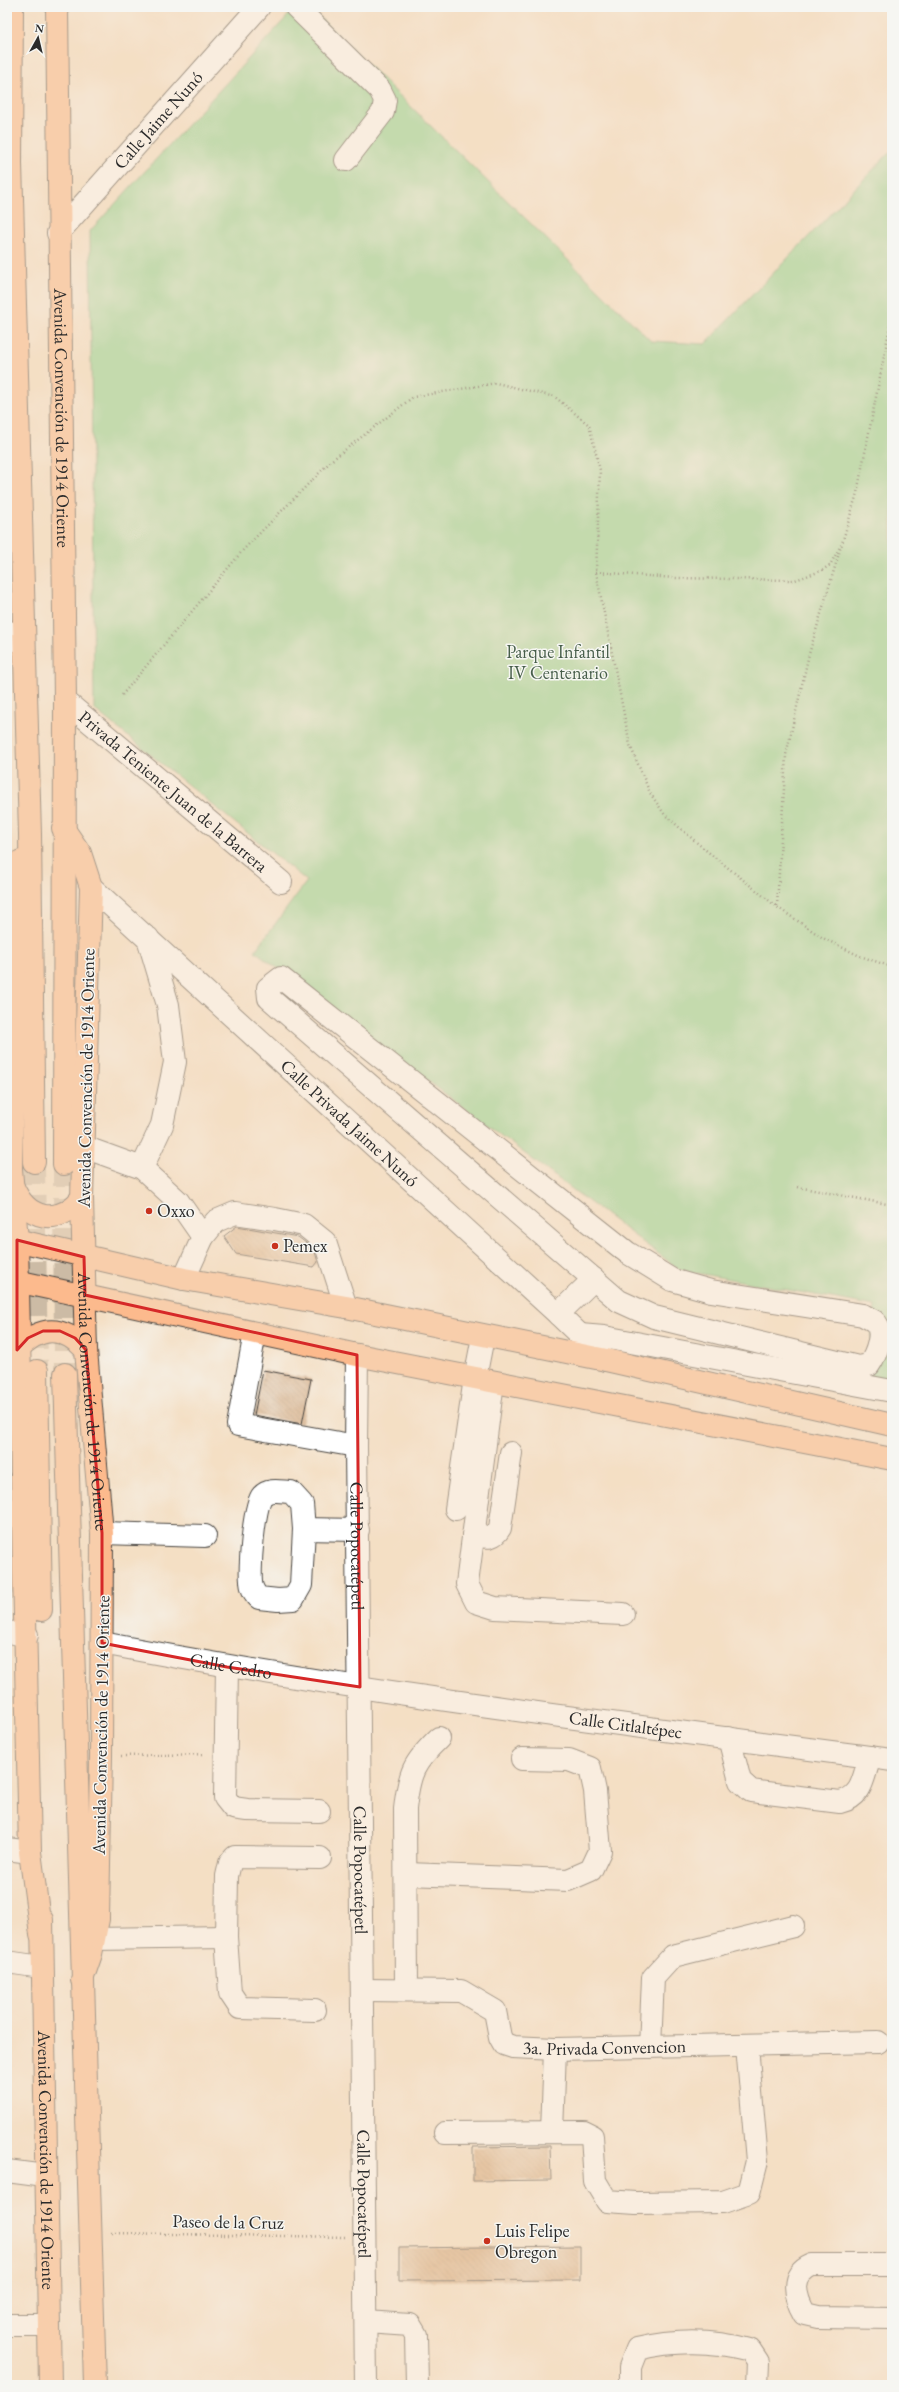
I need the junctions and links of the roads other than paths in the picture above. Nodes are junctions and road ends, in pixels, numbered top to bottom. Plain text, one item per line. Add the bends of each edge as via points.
1 (12, 7) edge
2 (57, 7) edge
3 (259, 7) edge
4 (296, 7) edge
5 (346, 160) dead end
6 (9, 161) edge
7 (58, 233) junction
8 (10, 289) edge
9 (7, 632) edge
10 (24, 646) junction
11 (65, 701) junction
12 (63, 828) junction
13 (30, 834) junction
14 (281, 882) dead end
15 (11, 883) edge
16 (91, 887) junction
17 (148, 938) junction
18 (84, 1147) junction
19 (34, 1162) tunnel mouth
20 (64, 1164) tunnel mouth
21 (142, 1168) junction
22 (10, 1177) edge
23 (82, 1198) junction
24 (203, 1237) junction
25 (12, 1239) edge
26 (84, 1257) junction
27 (184, 1279) junction
28 (594, 1279) junction
29 (12, 1280) edge
30 (85, 1295) junction
31 (346, 1307) junction
32 (558, 1314) junction
33 (255, 1333) junction
34 (580, 1335) junction
35 (484, 1337) junction
36 (18, 1350) junction
37 (86, 1350) junction
38 (357, 1355) junction
39 (606, 1360) junction
40 (38, 1371) tunnel mouth
41 (65, 1374) tunnel mouth
42 (484, 1380) junction
43 (892, 1391) edge
44 (892, 1425) edge
45 (356, 1446) junction
46 (511, 1454) dead end
47 (892, 1459) edge
48 (456, 1509) dead end
49 (304, 1529) junction
50 (358, 1530) junction
51 (102, 1533) junction
52 (473, 1535) junction
53 (205, 1536) dead end
54 (623, 1614) dead end
55 (17, 1634) edge
56 (102, 1643) junction
57 (226, 1667) junction
58 (360, 1686) junction
59 (439, 1738) dead end
60 (729, 1738) junction
61 (870, 1757) junction
62 (522, 1759) dead end
63 (892, 1760) edge
64 (319, 1810) dead end
65 (7, 1849) edge
66 (30, 1852) junction
67 (320, 1858) dead end
68 (407, 1874) junction
69 (793, 1926) dead end
70 (41, 1934) junction
71 (226, 1937) junction
72 (94, 1939) junction
73 (7, 1962) edge
74 (41, 1967) junction
75 (82, 1980) junction
76 (363, 1990) junction
77 (406, 1990) junction
78 (315, 2010) dead end
79 (878, 2042) dead end
80 (747, 2046) junction
81 (650, 2047) junction
82 (554, 2049) junction
83 (552, 2132) junction
84 (445, 2133) dead end
85 (7, 2171) edge
86 (45, 2176) junction
87 (892, 2265) edge
88 (892, 2318) edge
89 (366, 2322) junction
90 (7, 2325) edge
91 (48, 2325) junction
92 (50, 2385) edge
93 (95, 2385) edge
94 (366, 2385) edge
95 (417, 2385) edge
96 (630, 2385) edge
97 (757, 2385) edge

1 - 6 main road, Avenida Convención de 1914 Oriente
2 - 7 main road, Avenida Convención de 1914 Oriente
3 - 7 street, Calle Jaime Nunó
4 - 5 street via 380,90 385,100 383,112
6 - 8 main road, Avenida Convención de 1914 Oriente
7 - 11 main road, Avenida Convención de 1914 Oriente
8 - 10 main road, Avenida Convención de 1914 Oriente
9 - 10 street
10 - 13 main road, Avenida Convención de 1914 Oriente
11 - 12 main road, Avenida Convención de 1914 Oriente
11 - 14 street, Privada Teniente Juan de la Barrera
12 - 16 main road, Avenida Convención de 1914 Oriente via 80,853
12 - 20 main road, Avenida Convención de 1914 Oriente
13 - 15 main road, Avenida Convención de 1914 Oriente
13 - 19 main road, Avenida Convención de 1914 Oriente
15 - 22 main road, Avenida Convención de 1914 Oriente
16 - 17 street, Calle Privada Jaime Nunó
16 - 18 main road, Avenida Convención de 1914 Oriente
17 - 21 street via 168,1005 175,1062 162,1125
17 - 32 street, Calle Privada Jaime Nunó
18 - 21 street
18 - 23 main road, Avenida Convención de 1914 Oriente
21 - 24 street via 178,1200
22 - 23 main road via 19,1201 30,1211 44,1216 59,1216 72,1209
22 - 25 main road, Avenida Convención de 1914 Oriente
23 - 26 main road, Avenida Convención de 1914 Oriente
24 - 27 street
24 - 31 street via 216,1221 235,1213 304,1225 325,1242
25 - 26 main road
25 - 29 main road, Avenida Convención de 1914 Oriente
26 - 27 main road
26 - 30 main road, Avenida Convención de 1914 Oriente
27 - 31 main road
28 - 28 street via 619,1301 654,1317 858,1367 869,1365 875,1357 880,1331 875,1322 863,1315 711,1291 672,1280 628,1253 285,980 277,979 268,988 269,998
28 - 32 street
29 - 30 main road
29 - 36 main road, Avenida Convención de 1914 Oriente
30 - 33 main road
30 - 37 main road, Avenida Convención de 1914 Oriente
31 - 35 main road
32 - 34 street, Calle Privada Jaime Nunó
33 - 38 main road
33 - 45 street via 238,1425
34 - 39 street, Calle Privada Jaime Nunó
34 - 43 street via 612,1338
35 - 39 main road
35 - 42 street
36 - 37 main road via 28,1338 43,1332 60,1331 74,1338
36 - 55 main road, Avenida Convención de 1914 Oriente
37 - 51 main road, Avenida Convención de 1914 Oriente
38 - 42 main road
38 - 45 street, Calle Popocatépetl
39 - 44 main road
40 - 70 main road, Avenida Convención de 1914 Oriente via 44,1820
41 - 75 main road, Avenida Convención de 1914 Oriente
42 - 47 main road
42 - 48 street
42 - 52 street
45 - 50 street, Calle Popocatépetl
46 - 52 street via 500,1528 496,1535 490,1538
49 - 49 street via 301,1585 293,1599 258,1598 252,1587 251,1574 255,1510 262,1496 273,1491 291,1492 302,1504
49 - 50 street
50 - 58 street, Calle Popocatépetl
51 - 53 street
51 - 56 main road, Avenida Convención de 1914 Oriente
52 - 54 street via 467,1584 476,1602 495,1608
55 - 66 main road, Avenida Convención de 1914 Oriente
56 - 57 street, Calle Cedro
56 - 72 main road, Avenida Convención de 1914 Oriente via 98,1919
57 - 58 street, Calle Cedro
57 - 64 street via 225,1798 233,1808
58 - 60 street, Calle Citlaltépec
58 - 76 street, Calle Popocatépetl
59 - 68 street via 420,1756 409,1779 405,1809
60 - 61 street, Calle Citlaltépec
60 - 61 street via 740,1781 751,1791 769,1795 840,1802 851,1800 858,1794
61 - 63 street, Calle Citlaltépec
62 - 68 street via 569,1760 590,1768 595,1792 600,1851 591,1870 568,1880
65 - 66 street
66 - 70 main road, Avenida Convención de 1914 Oriente
67 - 71 street via 235,1857 230,1863 227,1876
68 - 77 street
69 - 81 street via 673,1956 653,1978
70 - 74 main road, Avenida Convención de 1914 Oriente
71 - 72 street
71 - 78 street via 230,1993 240,2008
72 - 75 main road, Avenida Convención de 1914 Oriente
73 - 74 street
74 - 86 main road, Avenida Convención de 1914 Oriente
75 - 93 main road, Avenida Convención de 1914 Oriente
76 - 77 street, 3a. Privada Convencion
76 - 89 street, Calle Popocatépetl
77 - 82 street, 3a. Privada Convencion via 461,1991 495,2011 500,2037 504,2044
79 - 80 street, 3a. Privada Convencion
80 - 81 street, 3a. Privada Convencion
80 - 83 street via 757,2160 749,2193 723,2202 607,2201 595,2181 592,2136 584,2132
81 - 82 street, 3a. Privada Convencion
82 - 83 street
83 - 84 street
85 - 86 street
86 - 91 main road, Avenida Convención de 1914 Oriente
87 - 88 street via 812,2265 802,2269 797,2278 797,2300 805,2314 818,2317
89 - 94 street, Calle Popocatépetl
89 - 95 street via 410,2325 416,2334
90 - 91 street
91 - 92 main road, Avenida Convención de 1914 Oriente
96 - 97 street via 630,2367 637,2350 663,2343 726,2344 750,2350 758,2362

